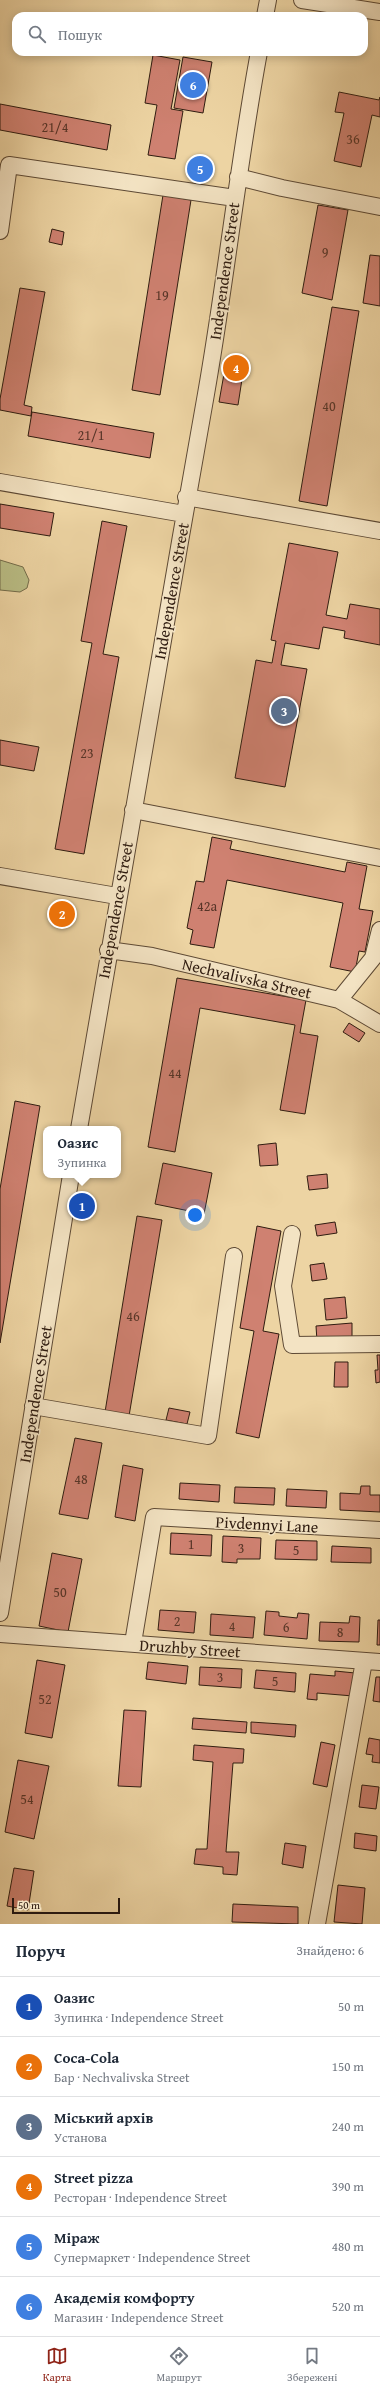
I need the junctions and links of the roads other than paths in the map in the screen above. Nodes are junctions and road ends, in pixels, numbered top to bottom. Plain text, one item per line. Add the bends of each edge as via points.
1 (268, 0) edge
2 (302, 0) edge
3 (266, 12) edge
4 (380, 12) edge
5 (258, 56) edge
6 (238, 177) junction
7 (235, 198) junction
8 (380, 207) edge
9 (0, 231) edge
10 (0, 482) edge
11 (186, 497) junction
12 (184, 514) junction
13 (380, 531) edge
14 (133, 810) junction
15 (380, 858) edge
16 (0, 876) edge
17 (117, 896) junction
18 (380, 930) edge
19 (108, 950) junction
20 (339, 1000) junction
21 (380, 1024) edge
22 (79, 1126) edge
23 (71, 1178) edge
24 (292, 1234) dead end
25 (234, 1256) dead end
26 (380, 1344) edge
27 (33, 1406) junction
28 (380, 1530) edge
29 (0, 1613) edge
30 (0, 1634) edge
31 (133, 1643) junction
32 (372, 1662) edge
33 (317, 1924) edge

1 - 3 street
2 - 4 street
5 - 6 street, Independence Street
6 - 7 street, Independence Street
6 - 8 street
7 - 9 street via 9,165
7 - 11 street, Independence Street via 206,391
10 - 12 street
11 - 12 street, Independence Street
11 - 13 street
12 - 14 street, Independence Street
14 - 15 street
14 - 17 street, Independence Street
16 - 17 street
17 - 19 street, Independence Street
18 - 20 street via 373,958
19 - 20 street, Nechvalivska Street via 152,956
19 - 22 street, Independence Street
20 - 21 street, Nechvalivska Street
23 - 27 street, Independence Street
24 - 26 street via 283,1286 292,1345
25 - 27 street via 208,1436
27 - 29 street, Independence Street
28 - 31 street, Pivdennyi Lane via 154,1517
30 - 31 street, Druzhby Street
31 - 32 street, Druzhby Street
32 - 33 street

